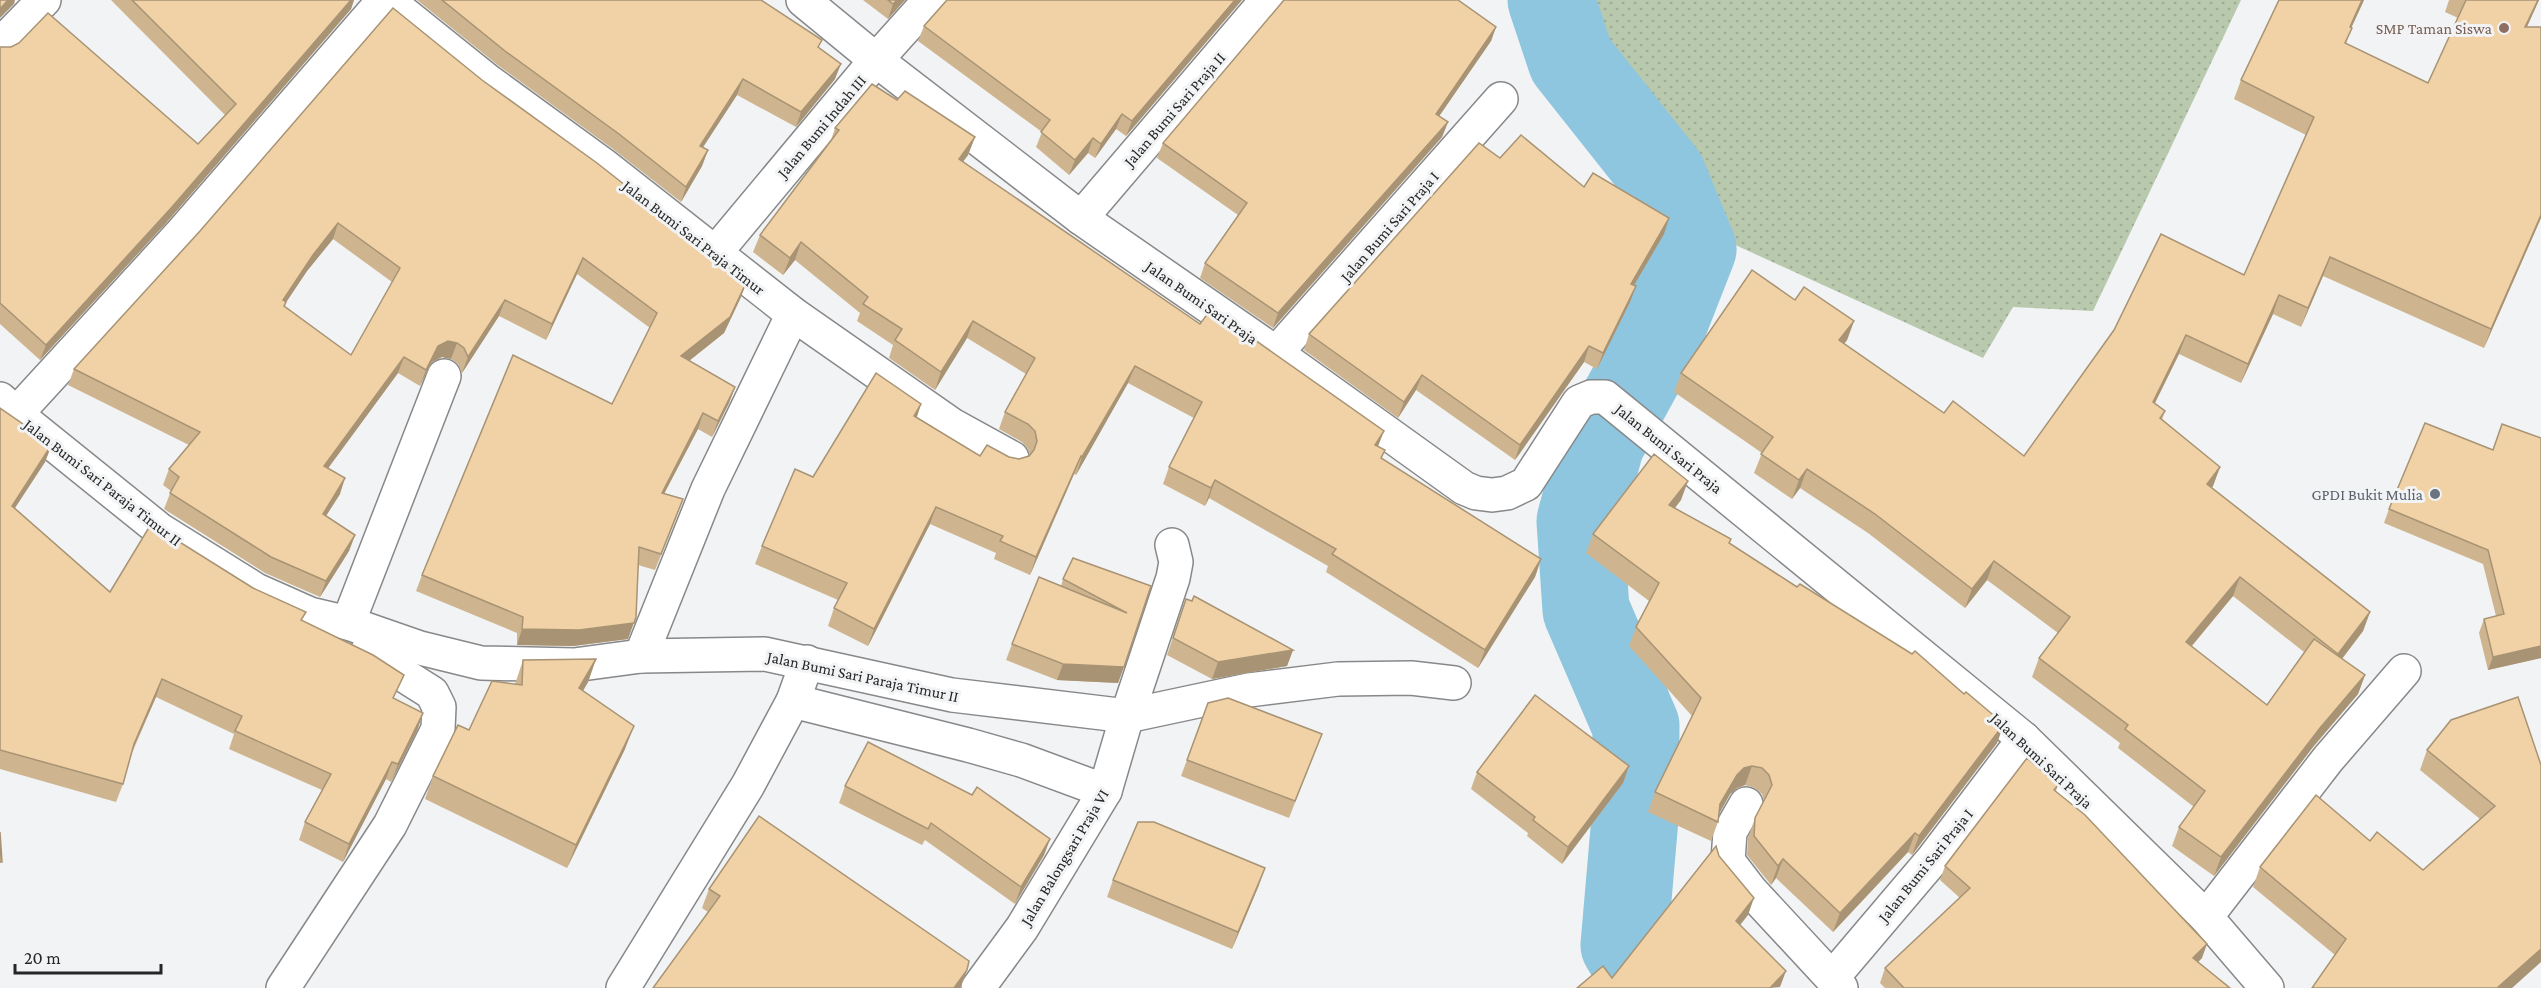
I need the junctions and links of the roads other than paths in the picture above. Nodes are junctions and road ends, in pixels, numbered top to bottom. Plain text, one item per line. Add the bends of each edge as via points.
1 (44, 0) edge
2 (386, 0) edge
3 (803, 0) edge
4 (930, 0) edge
5 (1267, 0) edge
6 (0, 45) edge
7 (876, 60) junction
8 (1501, 99) dead end
9 (1081, 218) junction
10 (716, 253) junction
11 (793, 314) junction
12 (1276, 353) junction
13 (444, 376) dead end
14 (8, 406) edge
15 (1012, 458) edge
16 (1172, 545) dead end
17 (310, 614) junction
18 (348, 623) junction
19 (641, 656) junction
20 (2404, 671) dead end
21 (800, 683) junction
22 (1454, 683) dead end
23 (1125, 723) junction
24 (2024, 739) junction
25 (1107, 787) junction
26 (1746, 804) dead end
27 (2206, 918) junction
28 (1837, 983) edge
29 (283, 988) edge
30 (623, 988) edge
31 (978, 988) edge
32 (2267, 988) edge

1 - 6 street
2 - 10 street, Jalan Bumi Sari Praja Timur
2 - 14 street via 180,235
3 - 7 street, Jalan Bumi Sari Praja
4 - 7 street, Jalan Bumi Indah III
5 - 9 street, Jalan Bumi Sari Praja II
7 - 9 street, Jalan Bumi Sari Praja
7 - 10 street, Jalan Bumi Indah III
8 - 12 street, Jalan Bumi Sari Praja I
9 - 12 street, Jalan Bumi Sari Praja
10 - 11 street, Jalan Bumi Sari Praja Timur
11 - 15 street, Jalan Bumi Sari Praja Timur via 952,425
11 - 19 street via 708,489
12 - 24 street, Jalan Bumi Sari Praja via 1476,493 1507,493 1526,484 1579,402 1605,397
13 - 18 street
14 - 17 street, Jalan Bumi Sari Paraja Timur II via 160,530 256,590
16 - 23 street via 1176,562 1173,578
17 - 18 street, Jalan Bumi Sari Paraja Timur II
17 - 29 street via 432,693 439,707 438,729 390,825
18 - 19 street, Jalan Bumi Sari Paraja Timur II via 420,648 481,663 574,665
19 - 21 street, Jalan Bumi Sari Paraja Timur II via 765,654
20 - 27 street via 2328,759
21 - 23 street, Jalan Bumi Sari Paraja Timur II via 952,695
21 - 25 street via 979,748
21 - 30 street via 748,785
22 - 23 street, Jalan Bumi Sari Paraja Timur II via 1411,678 1338,679 1249,690
23 - 25 street, Jalan Balongsari Praja VI
24 - 27 street, Jalan Bumi Sari Praja
24 - 28 street, Jalan Bumi Sari Praja I
25 - 31 street, Jalan Balongsari Praja VI via 1022,928
26 - 28 street via 1730,832 1728,861
27 - 32 street, Jalan Bumi Sari Praja

